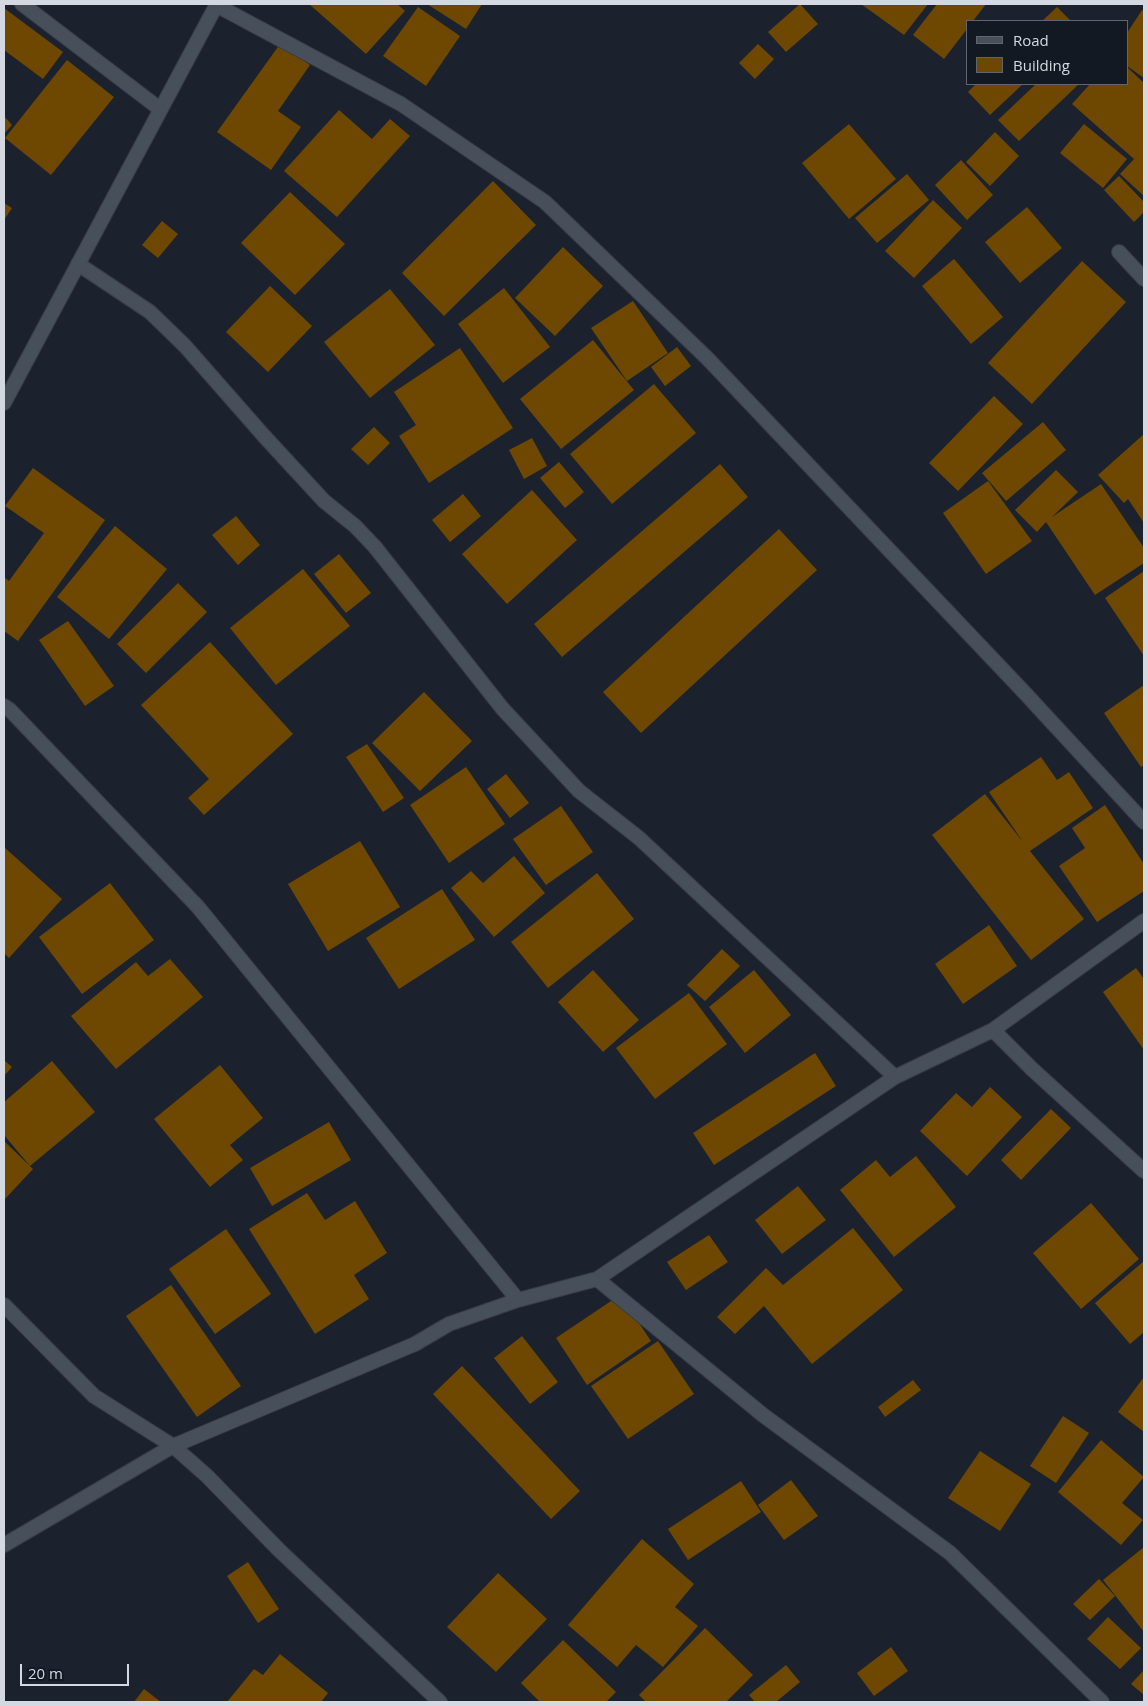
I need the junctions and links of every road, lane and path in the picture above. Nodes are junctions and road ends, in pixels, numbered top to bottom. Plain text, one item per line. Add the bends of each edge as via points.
1 (22, 4) edge
2 (217, 4) edge
3 (160, 109) junction
4 (1119, 252) dead end
5 (78, 264) junction
6 (1144, 279) edge
7 (4, 403) edge
8 (4, 706) edge
9 (1144, 822) edge
10 (1144, 921) edge
11 (994, 1030) junction
12 (894, 1077) junction
13 (1144, 1172) edge
14 (597, 1279) junction
15 (518, 1300) junction
16 (4, 1305) edge
17 (173, 1446) junction
18 (4, 1544) edge
19 (440, 1702) edge
20 (1102, 1702) edge

1 - 3 street
2 - 3 street
2 - 9 street via 401,104 545,202 707,358
3 - 5 street
4 - 6 street
5 - 7 street
5 - 12 street via 150,312 186,346 324,501 375,547 502,708 579,791 639,838
8 - 15 street via 198,907
10 - 11 street
11 - 12 street
11 - 13 street
12 - 14 street
14 - 15 street
14 - 20 street via 764,1415 950,1553
15 - 17 street via 449,1324 415,1344
16 - 17 street via 94,1396
17 - 18 street
17 - 19 street

